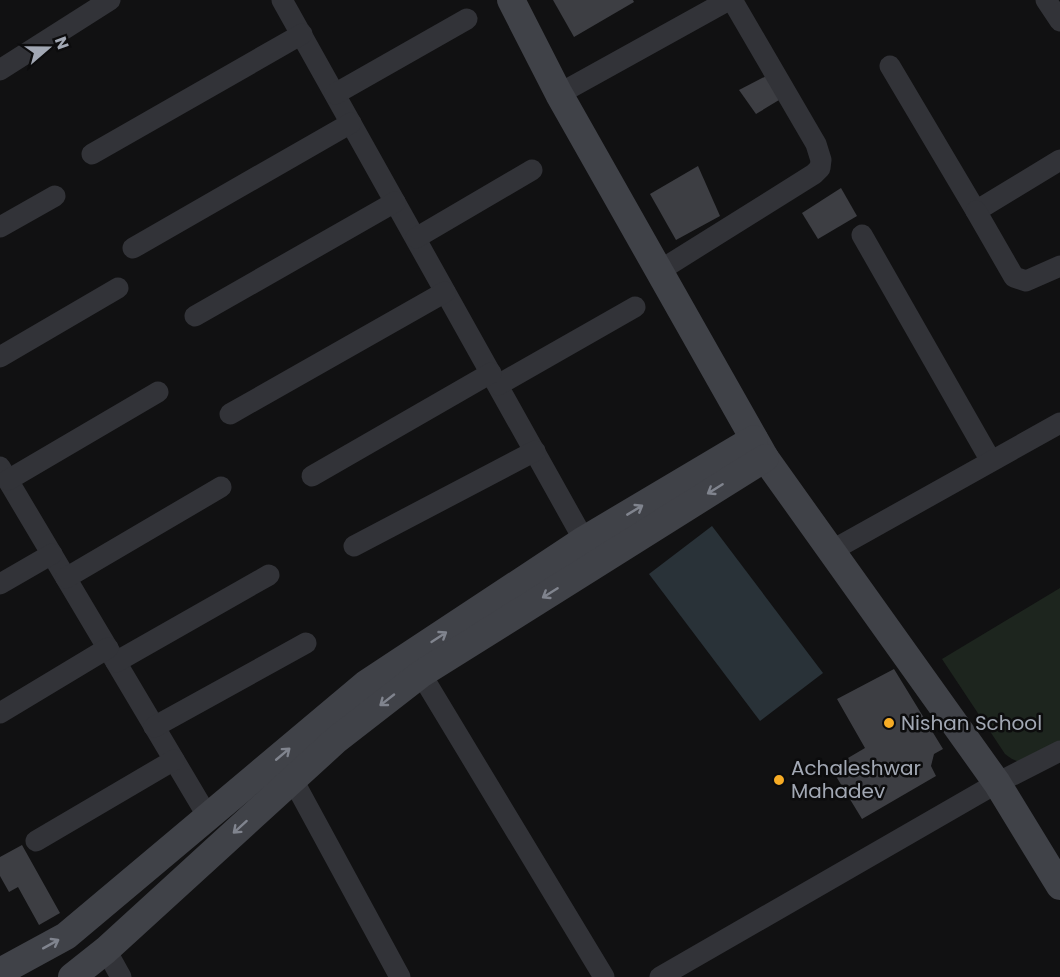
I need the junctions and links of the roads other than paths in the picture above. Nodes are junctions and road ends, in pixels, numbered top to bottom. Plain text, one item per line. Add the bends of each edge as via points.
1 (110, 0) edge
2 (282, 0) edge
3 (511, 0) edge
4 (1046, 0) edge
5 (467, 19) dead end
6 (1060, 21) edge
7 (302, 34) junction
8 (890, 66) dead end
9 (0, 70) edge
10 (559, 93) junction
11 (335, 94) junction
12 (351, 123) junction
13 (92, 154) dead end
14 (1060, 160) edge
15 (532, 170) dead end
16 (55, 196) dead end
17 (395, 201) junction
18 (976, 211) junction
19 (0, 227) edge
20 (862, 235) dead end
21 (416, 238) junction
22 (133, 248) dead end
23 (1060, 267) edge
24 (659, 271) junction
25 (118, 288) dead end
26 (445, 292) junction
27 (635, 307) dead end
28 (195, 316) dead end
29 (0, 357) edge
30 (494, 379) junction
31 (158, 392) dead end
32 (230, 414) dead end
33 (1060, 423) edge
34 (759, 449) junction
35 (535, 451) junction
36 (991, 461) junction
37 (4, 474) edge
38 (312, 476) dead end
39 (221, 487) dead end
40 (584, 540) junction
41 (354, 546) dead end
42 (831, 550) junction
43 (52, 554) junction
44 (269, 575) dead end
45 (66, 578) junction
46 (0, 584) edge
47 (306, 643) dead end
48 (112, 655) junction
49 (421, 674) junction
50 (0, 713) edge
51 (154, 727) junction
52 (1060, 751) edge
53 (174, 760) junction
54 (293, 780) junction
55 (997, 783) junction
56 (208, 817) junction
57 (36, 841) dead end
58 (1060, 886) edge
59 (106, 950) junction
60 (0, 972) edge
61 (72, 977) edge
62 (121, 977) edge
63 (400, 977) edge
64 (604, 977) edge
65 (660, 977) edge

1 - 9 street
2 - 7 street
3 - 10 street
4 - 6 street
5 - 11 street
7 - 11 street
7 - 13 street
8 - 18 street
10 - 24 street
10 - 24 street via 730,1 816,144 821,160 814,174
11 - 12 street
12 - 17 street
12 - 22 street
14 - 18 street
15 - 21 street
16 - 19 street
17 - 21 street
17 - 28 street
18 - 23 street via 1014,277 1026,281
20 - 36 street
21 - 26 street
24 - 34 street
25 - 29 street
26 - 30 street
26 - 32 street
27 - 30 street
30 - 35 street
30 - 38 street
31 - 37 street
33 - 36 street
40 -> 34 street
34 - 42 street
34 -> 49 street
35 - 40 street
35 - 41 street
36 - 42 street
37 - 43 street
39 - 45 street
56 -> 40 street via 366,684
42 - 55 street
43 - 45 street
43 - 46 street
44 - 48 street
45 - 48 street
47 - 51 street
48 - 50 street
48 - 51 street
49 -> 54 street via 336,740
49 - 64 street
51 - 53 street
52 - 55 street
53 - 56 street
53 - 57 street
54 -> 59 street
54 - 63 street
55 - 58 street
55 - 65 street
60 -> 56 street via 66,936
59 - 61 street
59 - 62 street

